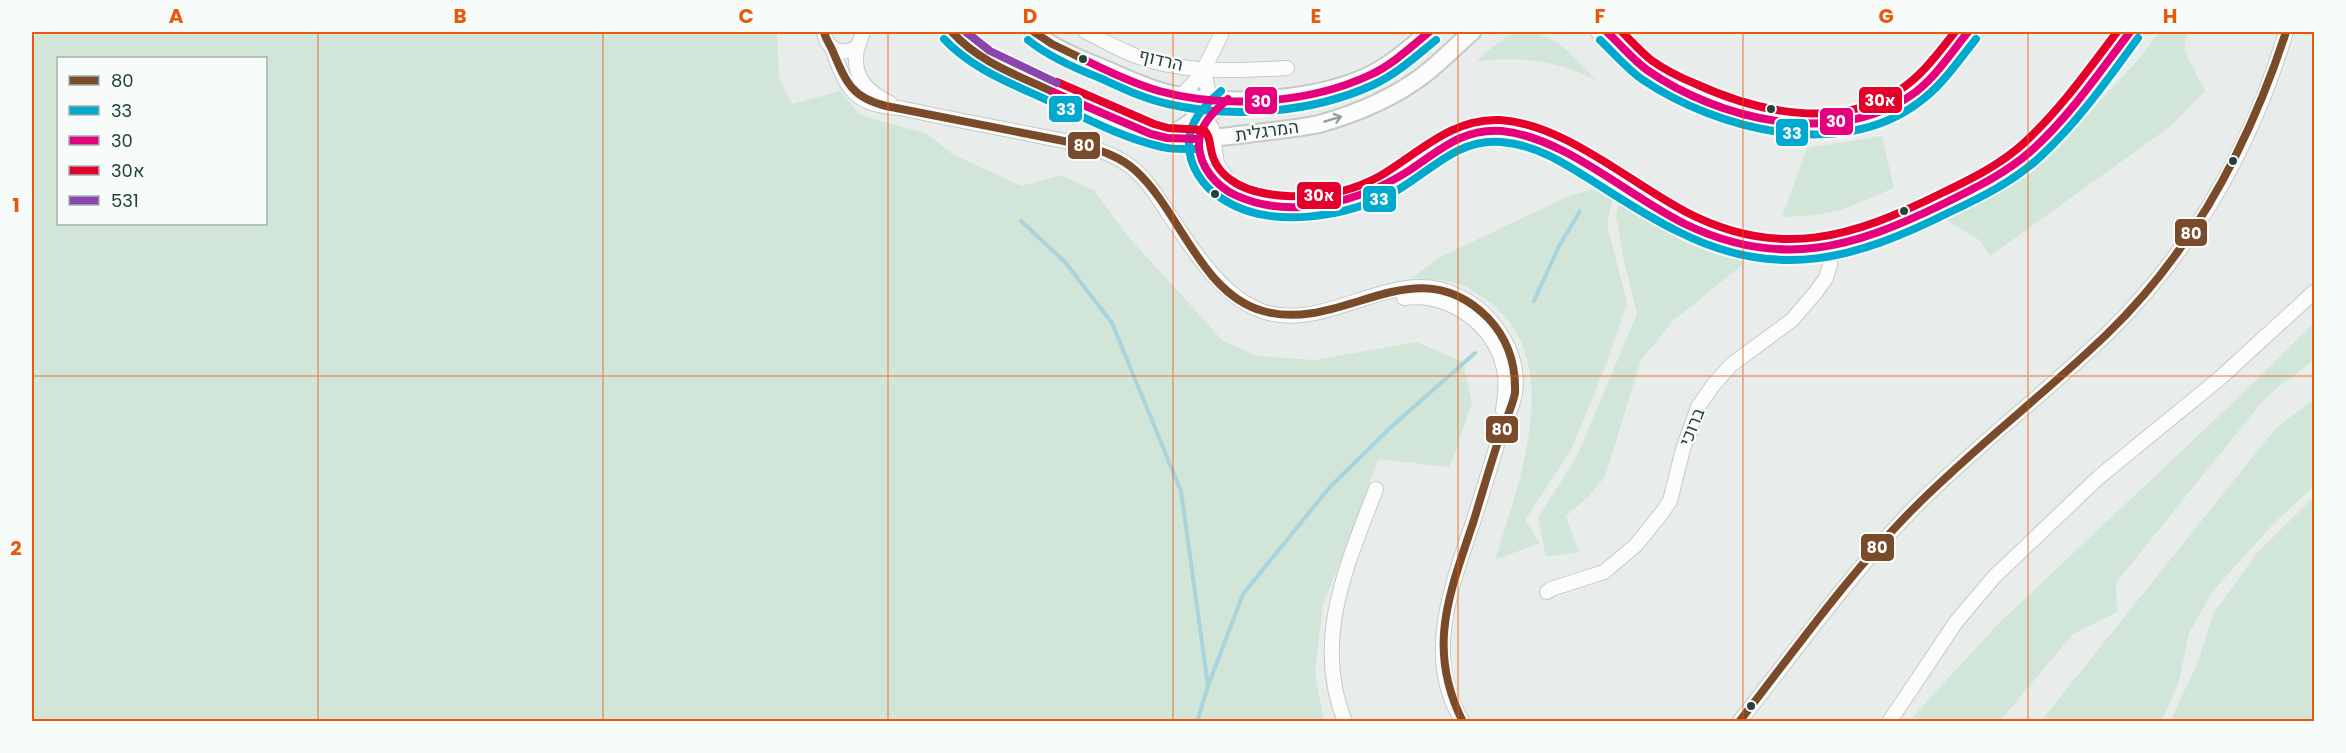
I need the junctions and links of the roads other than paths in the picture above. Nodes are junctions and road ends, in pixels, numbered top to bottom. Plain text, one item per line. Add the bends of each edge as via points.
1 (824, 32) edge
2 (863, 32) edge
3 (952, 32) edge
4 (1034, 32) edge
5 (1086, 32) edge
6 (1429, 32) edge
7 (1472, 32) edge
8 (1598, 32) edge
9 (1607, 32) edge
10 (1968, 32) edge
11 (2130, 32) edge
12 (2286, 32) edge
13 (1221, 35) dead end
14 (858, 46) junction
15 (832, 48) junction
16 (1287, 68) dead end
17 (1644, 68) junction
18 (1204, 69) junction
19 (1181, 96) junction
20 (1210, 107) junction
21 (900, 108) junction
22 (1167, 138) junction
23 (1206, 139) junction
24 (1830, 248) junction
25 (2314, 292) edge
26 (1376, 489) dead end
27 (1546, 592) dead end
28 (1345, 722) edge
29 (1463, 722) edge
30 (1739, 722) edge
31 (1889, 722) edge

1 - 15 street
2 - 14 street
3 - 22 street, המרגלית via 981,57 1091,109
4 - 19 street, המרגלית via 1090,63
5 - 18 street, הרדוף via 1132,54
6 - 20 street, המרגלית via 1397,58 1348,84 1282,98 1228,99
23 -> 7 street, המרגלית via 1317,124 1343,116 1402,88
8 - 17 street
9 - 17 street
10 - 17 street via 1932,76 1903,101 1882,112 1826,124 1803,126 1743,116 1707,102
11 - 24 street via 2051,132 2017,163 1917,217
12 - 30 street via 2274,72 2234,166 2177,254 2108,332 1912,510
13 - 18 street, הרדוף
14 - 15 street via 845,52
14 - 21 street via 855,66 862,81 872,94
15 - 21 street via 853,92 870,104
16 - 18 street, הרדוף
18 - 19 street, הרדוף
18 - 20 street, הרדוף
19 - 20 street, המרגלית
20 - 22 street
20 - 23 street via 1203,127
21 - 29 street via 1088,146 1119,158 1144,179 1188,242 1229,291 1261,311 1301,316 1385,293 1426,287 1468,302 1497,329 1513,364 1515,394 1456,571 1442,639 1451,700
22 - 23 street, המרגלית
23 - 24 street via 1203,161 1212,177 1227,190 1274,206 1311,207 1345,202 1397,178 1466,135 1502,130 1552,144 1667,213 1721,239 1756,248
24 - 27 street, ברוכי via 1826,278 1816,292 1792,320 1731,365 1698,407 1670,501 1662,514 1636,545 1604,572
25 - 31 street via 2219,379 2099,477 1994,577 1956,622
26 - 28 street via 1343,575 1334,617 1334,676

